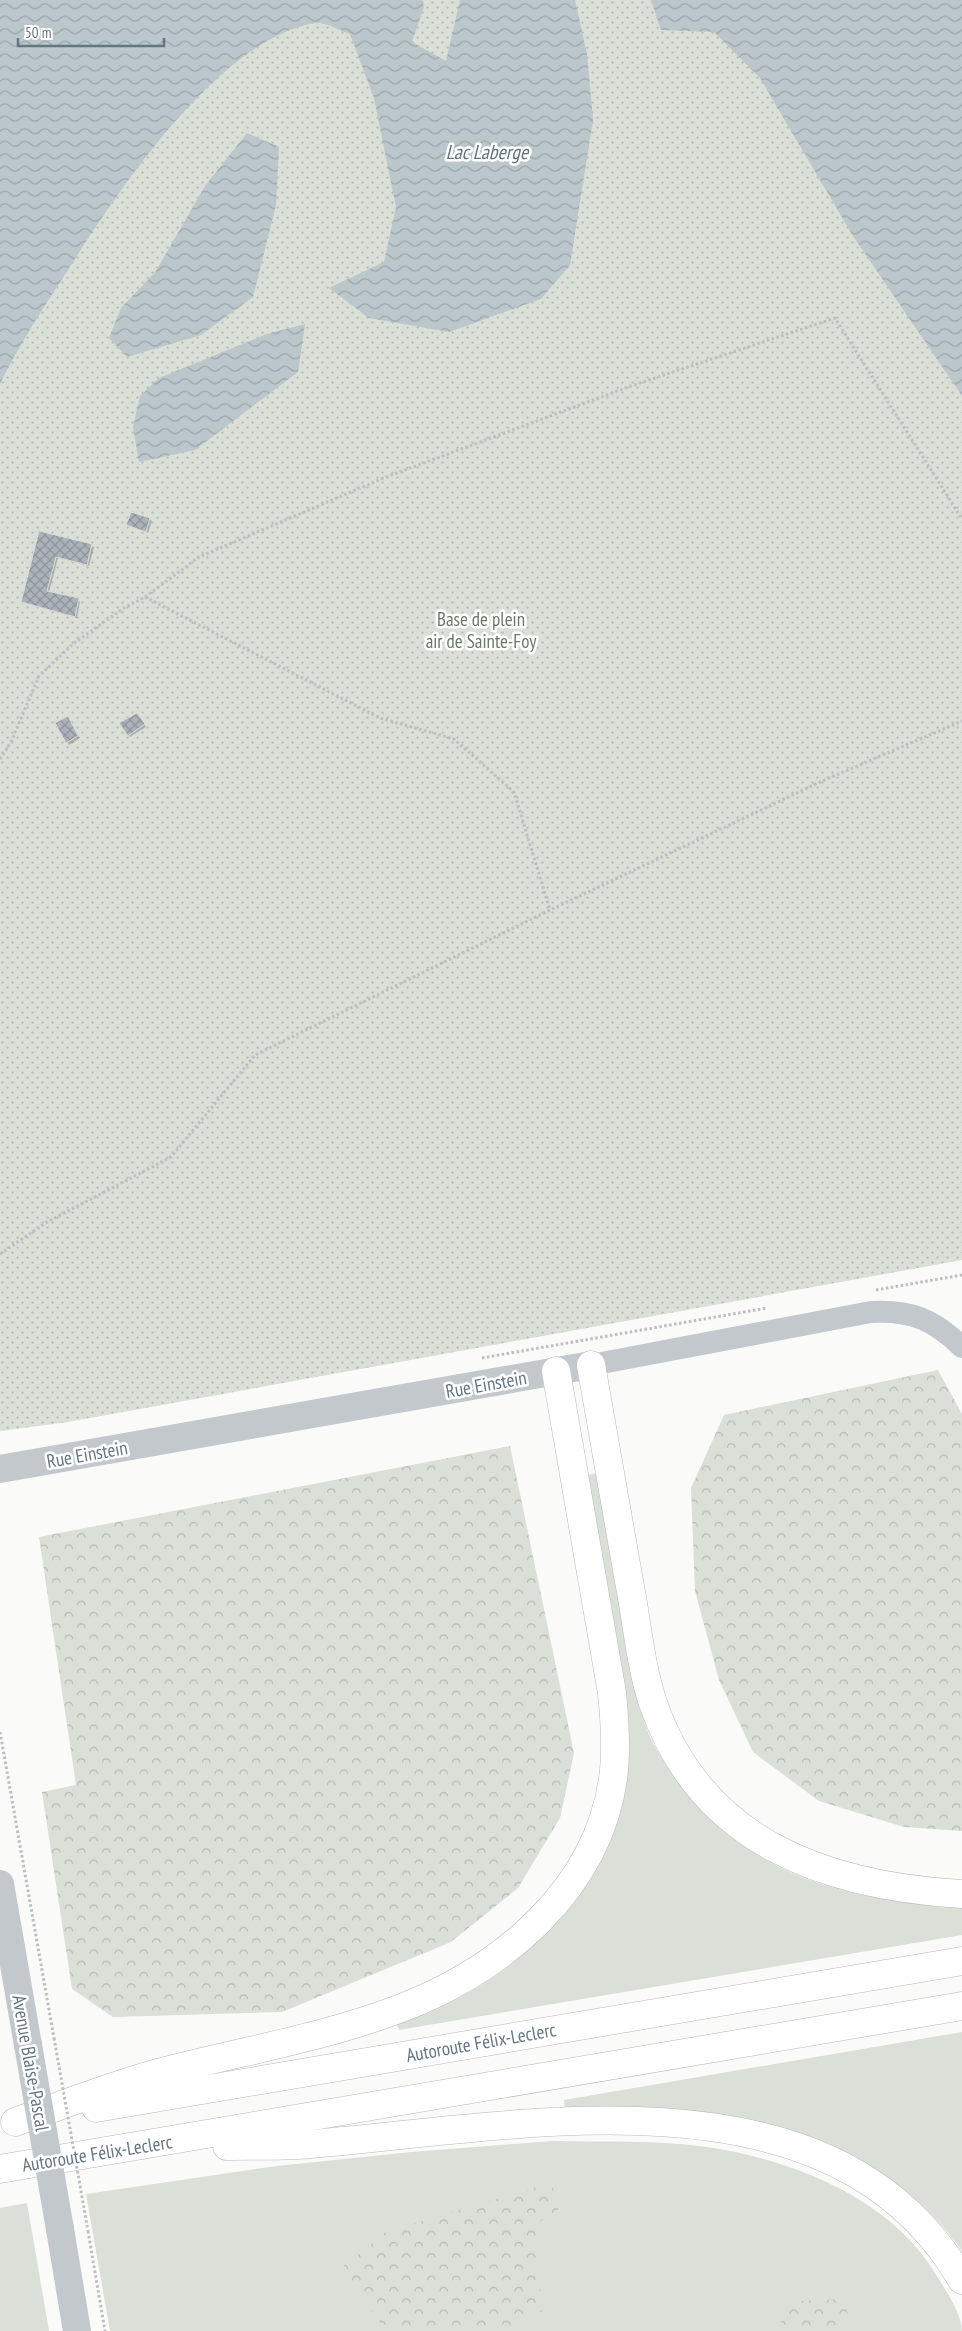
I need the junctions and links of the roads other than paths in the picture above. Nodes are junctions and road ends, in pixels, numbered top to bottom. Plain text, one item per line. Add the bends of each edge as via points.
1 (962, 1347) edge
2 (591, 1365) junction
3 (556, 1371) junction
4 (0, 1469) edge
5 (0, 1884) edge
6 (962, 1894) edge
7 (962, 1961) edge
8 (962, 2006) edge
9 (8, 2123) edge
10 (140, 2147) junction
11 (0, 2169) edge
12 (962, 2280) edge
13 (78, 2331) edge

1 - 2 street, Rue Einstein via 941,1329 919,1317 896,1311 871,1312
2 - 3 street, Rue Einstein
2 - 6 highway via 648,1683 667,1737 686,1772 732,1821 796,1860 866,1883
3 - 4 street, Rue Einstein
3 - 9 highway via 612,1693 616,1739 613,1780 604,1819 587,1857 568,1888 548,1912 500,1955 458,1982 404,2007 322,2033 150,2075
5 - 13 street, Avenue Blaise-Pascal, bridge
7 - 9 highway, Autoroute Félix-Leclerc
8 - 10 highway, Autoroute Félix-Leclerc
10 - 11 highway, Autoroute Félix-Leclerc
10 - 12 highway via 307,2145 580,2122 660,2122 722,2128 799,2148 861,2175 922,2224

